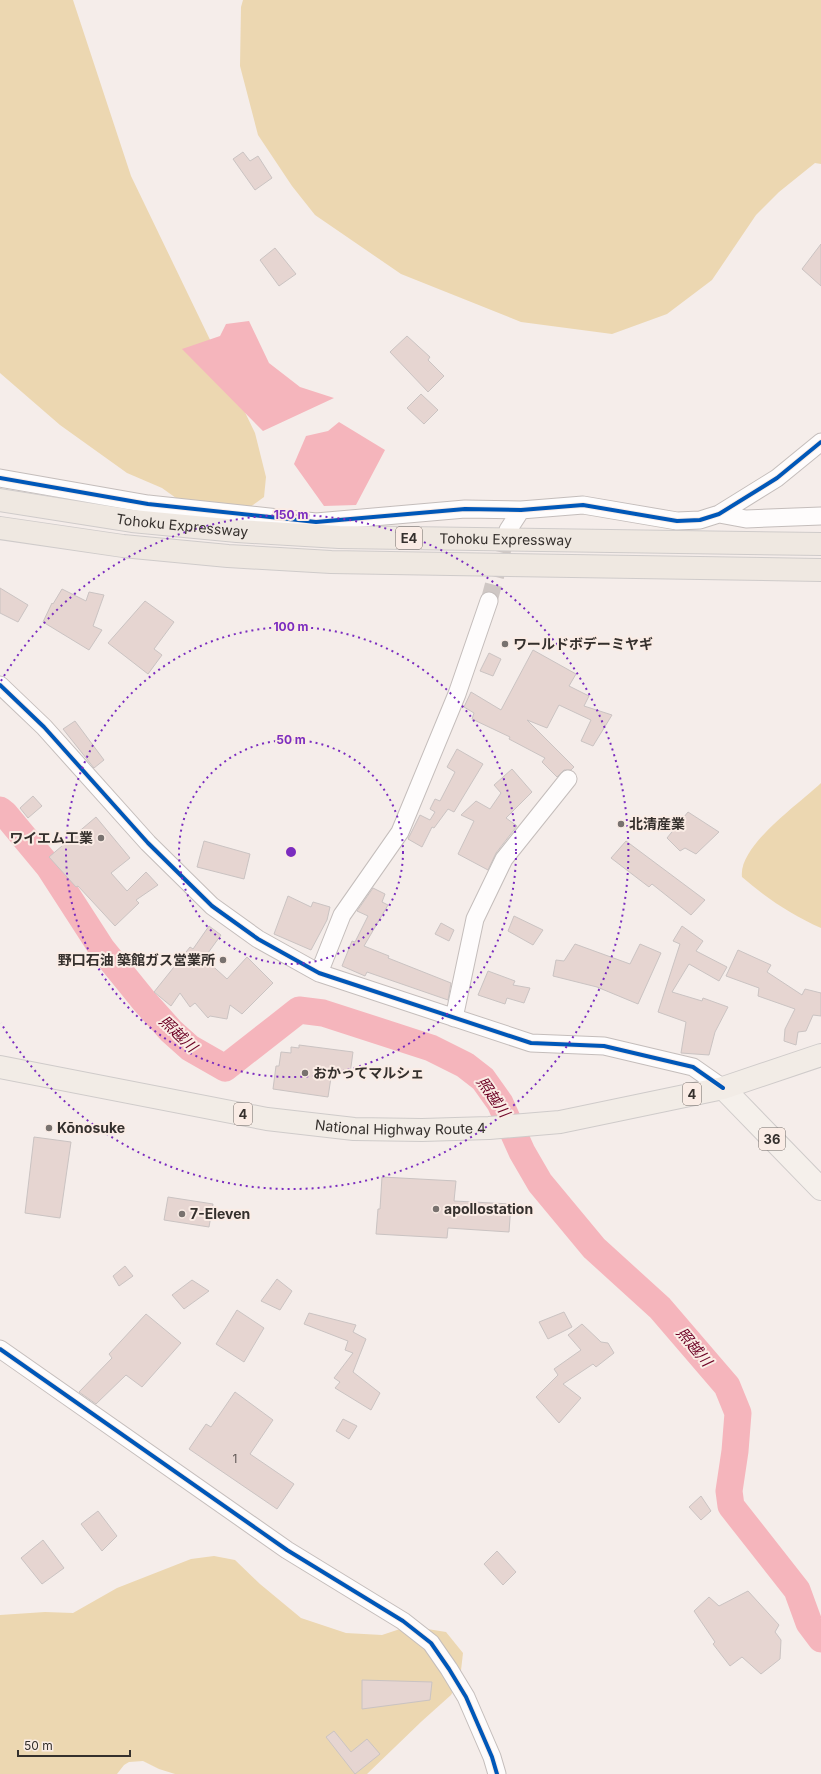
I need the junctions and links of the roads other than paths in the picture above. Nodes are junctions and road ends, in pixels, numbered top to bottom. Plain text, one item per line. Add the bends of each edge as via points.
1 (821, 442) edge
2 (0, 478) edge
3 (0, 500) edge
4 (522, 510) junction
5 (719, 514) junction
6 (821, 516) edge
7 (0, 528) edge
8 (508, 530) tunnel mouth
9 (821, 544) edge
10 (821, 570) edge
11 (489, 601) tunnel mouth
12 (0, 685) edge
13 (568, 779) dead end
14 (319, 973) junction
15 (454, 1018) junction
16 (821, 1055) edge
17 (2, 1071) edge
18 (723, 1088) junction
19 (821, 1189) edge
20 (0, 1349) edge
21 (497, 1774) edge

1 - 5 street via 777,478
2 - 4 street via 148,504 316,522 465,508
3 - 9 highway, Tohoku Expressway / E4 via 132,521 338,537
4 - 5 street via 583,505 677,521 700,520
4 - 8 street
5 - 6 street via 746,519
7 - 10 highway, Tohoku Expressway / E4 via 131,546 323,562
11 - 14 street via 457,694 400,832 342,915
12 - 14 street via 44,727 148,843 212,906 258,938
13 - 15 street via 504,859 478,912
14 - 15 street
15 - 18 street via 531,1043 604,1046 693,1067
16 - 18 highway, National Highway Route 4 / 4
17 - 18 highway, National Highway Route 4 / 4 via 267,1119 354,1129 489,1128 550,1124
18 - 19 main road, 36
20 - 21 street via 287,1550 403,1621 430,1643 466,1697

